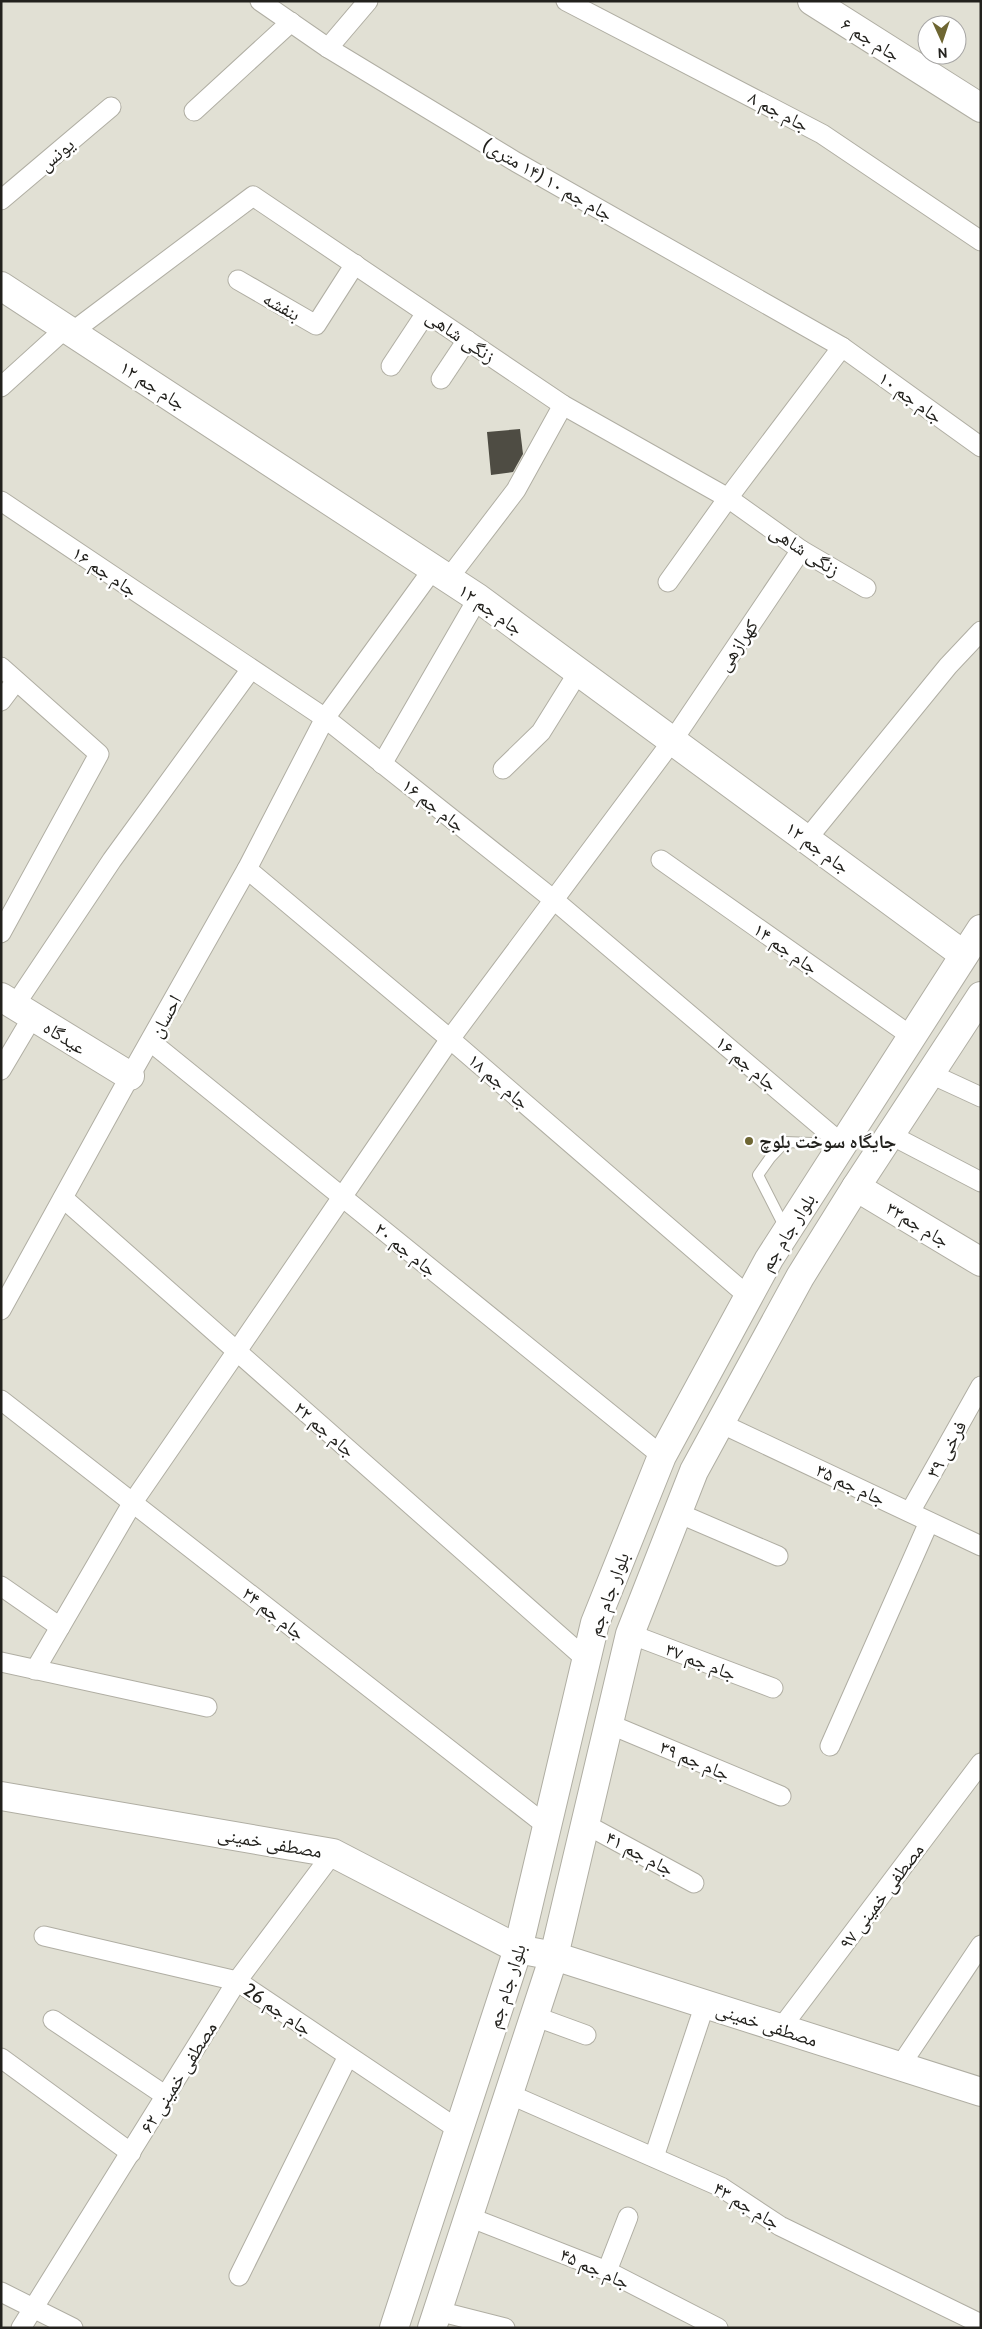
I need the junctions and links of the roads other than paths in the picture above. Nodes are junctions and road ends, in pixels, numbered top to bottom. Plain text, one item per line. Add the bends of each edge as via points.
1 (260, 1) edge
2 (368, 1) edge
3 (566, 1) edge
4 (812, 1) edge
5 (291, 22) junction
6 (328, 48) junction
7 (111, 107) dead end
8 (981, 108) edge
9 (194, 111) dead end
10 (1, 200) edge
11 (978, 233) edge
12 (355, 264) junction
13 (238, 280) dead end
14 (1, 286) edge
15 (426, 313) junction
16 (69, 330) junction
17 (467, 340) junction
18 (842, 347) junction
19 (391, 366) dead end
20 (441, 379) dead end
21 (1, 387) edge
22 (562, 405) junction
23 (981, 447) edge
24 (728, 498) junction
25 (1, 501) edge
26 (800, 550) junction
27 (440, 574) junction
28 (668, 582) dead end
29 (866, 588) dead end
30 (478, 598) junction
31 (981, 631) edge
32 (1, 668) edge
33 (251, 669) junction
34 (579, 671) junction
35 (16, 681) junction
36 (1, 702) edge
37 (325, 718) junction
38 (673, 740) junction
39 (382, 764) junction
40 (503, 768) dead end
41 (806, 839) junction
42 (661, 860) dead end
43 (247, 869) junction
44 (554, 900) junction
45 (981, 929) edge
46 (1, 933) edge
47 (964, 955) junction
48 (981, 996) edge
49 (16, 1006) edge
50 (912, 1036) junction
51 (450, 1039) junction
52 (151, 1042) junction
53 (1, 1070) edge
54 (931, 1074) junction
55 (130, 1076) junction
56 (981, 1098) edge
57 (890, 1135) junction
58 (842, 1144) junction
59 (981, 1182) edge
60 (856, 1186) junction
61 (342, 1197) junction
62 (63, 1198) junction
63 (787, 1231) junction
64 (981, 1262) edge
65 (748, 1296) junction
66 (1, 1310) edge
67 (237, 1351) junction
68 (981, 1386) edge
69 (1, 1400) edge
70 (720, 1423) junction
71 (662, 1456) junction
72 (694, 1471) junction
73 (133, 1502) junction
74 (910, 1512) junction
75 (678, 1513) junction
76 (929, 1522) junction
77 (981, 1546) edge
78 (778, 1556) dead end
79 (1, 1586) edge
80 (60, 1628) junction
81 (630, 1634) junction
82 (586, 1660) junction
83 (1, 1662) edge
84 (35, 1670) junction
85 (772, 1688) dead end
86 (207, 1707) dead end
87 (609, 1724) junction
88 (830, 1746) dead end
89 (981, 1763) edge
90 (1, 1796) edge
91 (781, 1796) dead end
92 (585, 1824) junction
93 (547, 1826) junction
94 (333, 1853) junction
95 (694, 1883) dead end
96 (44, 1936) dead end
97 (981, 1945) edge
98 (518, 1949) junction
99 (554, 1956) junction
100 (237, 1981) junction
101 (705, 2004) junction
102 (534, 2016) junction
103 (53, 2020) dead end
104 (781, 2028) junction
105 (586, 2035) dead end
106 (348, 2056) junction
107 (1, 2058) edge
108 (900, 2066) junction
109 (981, 2092) edge
110 (509, 2094) junction
111 (166, 2096) junction
112 (459, 2130) junction
113 (131, 2153) junction
114 (654, 2157) junction
115 (468, 2217) junction
116 (628, 2217) dead end
117 (607, 2271) junction
118 (239, 2276) dead end
119 (1, 2292) edge
120 (34, 2310) junction
121 (435, 2319) edge
122 (981, 2324) edge
123 (21, 2328) edge
124 (73, 2328) edge
125 (394, 2328) edge
126 (504, 2328) edge
127 (718, 2328) edge

1 - 5 street, جام جم ۱۰ (۱۴ متری)
2 - 6 street
3 - 11 street, جام جم ۸ via 822,134
4 - 8 main road, جام جم ۶
5 - 6 street, جام جم ۱۰ (۱۴ متری)
5 - 9 street
6 - 18 street, جام جم ۱۰ (۱۴ متری) via 516,162
7 - 10 street, یونس
12 - 13 street, بنفشه via 316,325
12 - 15 street, زنگی شاهی
12 - 16 street, زنگی شاهی via 253,196
14 - 16 main road, جام جم ۱۲
15 - 17 street, زنگی شاهی
15 - 19 street
16 - 21 street
16 - 27 main road, جام جم ۱۲
17 - 20 street
17 - 22 street, زنگی شاهی
18 - 23 street, جام جم ۱۰
18 - 24 street
22 - 24 street, زنگی شاهی
22 - 27 street, احسان via 516,490
24 - 26 street, زنگی شاهی
24 - 28 street
25 - 33 street, جام جم ۱۶
26 - 29 street, زنگی شاهی
26 - 38 street, کهرازهی
27 - 30 main road, جام جم ۱۲
27 - 37 street, احسان
30 - 34 main road, جام جم ۱۲
30 - 39 street
31 - 41 street via 948,666
32 - 35 street
33 - 37 street, جام جم ۱۶
33 - 49 street via 112,860
34 - 38 main road, جام جم ۱۲
34 - 40 street via 541,732
35 - 36 street
35 - 46 street via 98,754
37 - 39 street, جام جم ۱۶
37 - 43 street, احسان
38 - 41 main road, جام جم ۱۲
38 - 44 street, کهرازهی
39 - 44 street, جام جم ۱۶
41 - 47 main road, جام جم ۱۲
42 - 50 street, جام جم ۱۴
43 - 51 street, جام جم ۱۸
43 - 52 street, احسان
44 - 51 street, کهرازهی
44 - 58 street, جام جم ۱۶
45 - 47 main road, بلوار جام جم
47 - 50 main road, بلوار جام جم
48 - 54 main road, بلوار جام جم
49 - 53 street
49 - 55 main road, عیدگاه
50 - 58 main road, بلوار جام جم
51 - 61 street, کهرازهی
51 - 65 street, جام جم ۱۸
52 - 55 street, احسان
52 - 61 street, جام جم ۲۰
54 - 56 street
54 - 57 main road, بلوار جام جم
55 - 62 street, احسان
57 - 59 street
57 - 60 main road, بلوار جام جم
58 - 63 main road, بلوار جام جم
58 - 63 lane via 785,1142 758,1175
60 - 64 main road, جام جم۳۳
60 - 70 main road, بلوار جام جم via 800,1277
61 - 67 street, کهرازهی
61 - 71 street, جام جم ۲۰
62 - 66 street, احسان
62 - 67 street, جام جم ۲۲
63 - 65 main road, بلوار جام جم
65 - 71 main road, بلوار جام جم
67 - 73 street, کهرازهی
67 - 82 street, جام جم ۲۲
68 - 74 street, فرخی ۳۹
69 - 73 street, جام جم ۲۴
70 - 72 main road, بلوار جام جم
70 - 74 street, جام جم ۳۵
71 - 72 main road
71 - 82 main road, بلوار جام جم via 595,1623
72 - 75 main road, بلوار جام جم
73 - 80 street, کهرازهی
73 - 93 street, جام جم ۲۴
74 - 76 street, جام جم ۳۵
75 - 78 street
75 - 81 main road, بلوار جام جم
76 - 77 street, جام جم ۳۵
76 - 88 street
79 - 80 street
80 - 84 street, کهرازهی
81 - 85 street, جام جم ۳۷
81 - 87 main road, بلوار جام جم
82 - 93 main road, بلوار جام جم
83 - 84 street
84 - 86 street
87 - 91 street, جام جم ۳۹
87 - 92 main road, بلوار جام جم
89 - 104 street, مصطفی خمینی ۹۷
90 - 94 main road, مصطفی خمینی
92 - 95 street, جام جم ۴۱
92 - 99 main road, بلوار جام جم
93 - 98 main road, بلوار جام جم
94 - 98 main road, مصطفی خمینی
94 - 100 street, مصطفی خمینی ۶۲
96 - 100 street, جام جم 26
97 - 108 street
98 - 99 main road, مصطفی خمینی
98 - 112 main road, بلوار جام جم
99 - 101 main road, مصطفی خمینی
99 - 102 main road, بلوار جام جم
100 - 106 street, جام جم 26
100 - 111 street, مصطفی خمینی ۶۲
101 - 104 main road, مصطفی خمینی
101 - 114 street
102 - 105 street
102 - 110 main road, بلوار جام جم
103 - 111 street
104 - 108 main road, مصطفی خمینی
106 - 112 street, جام جم 26
106 - 118 street
107 - 113 street
108 - 109 main road, مصطفی خمینی
110 - 114 street, جام جم ۴۳
110 - 115 main road, بلوار جام جم
111 - 113 street, مصطفی خمینی ۶۲
112 - 125 main road, بلوار جام جم
113 - 120 street, مصطفی خمینی ۶۲
114 - 122 street, جام جم ۴۳ via 721,2187 780,2226
115 - 117 street, جام جم ۴۵
115 - 121 main road, بلوار جام جم
116 - 117 street
117 - 127 street, جام جم ۴۵
119 - 120 street
120 - 123 street, مصطفی خمینی ۶۲
120 - 124 street
121 - 126 street

